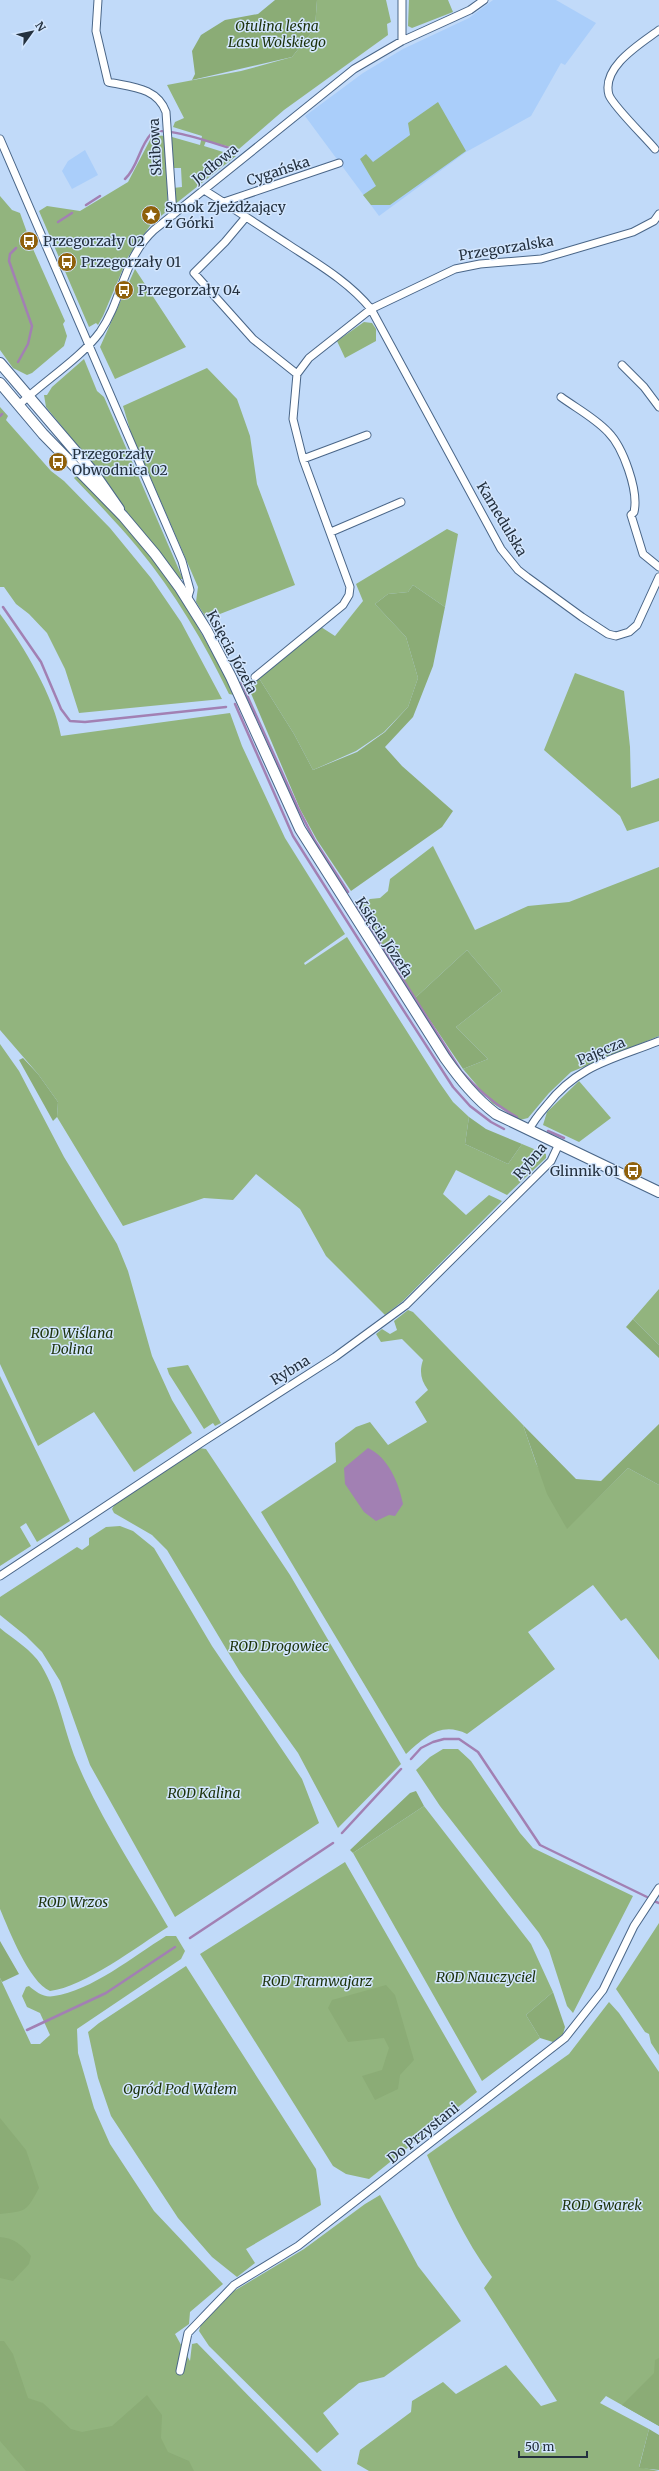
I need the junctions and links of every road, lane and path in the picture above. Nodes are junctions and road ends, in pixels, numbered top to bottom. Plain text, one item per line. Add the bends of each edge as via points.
1 (98, 0) edge
2 (402, 0) edge
3 (484, 0) edge
4 (659, 30) edge
5 (402, 41) junction
6 (0, 139) edge
7 (655, 149) dead end
8 (339, 163) dead end
9 (204, 190) junction
10 (224, 202) junction
11 (173, 214) junction
12 (659, 215) edge
13 (246, 216) junction
14 (371, 309) junction
15 (88, 345) junction
16 (0, 363) edge
17 (622, 364) dead end
18 (297, 374) junction
19 (1, 384) edge
20 (28, 396) junction
21 (561, 397) dead end
22 (18, 405) junction
23 (659, 407) edge
24 (367, 435) dead end
25 (303, 459) junction
26 (401, 502) dead end
27 (123, 516) junction
28 (331, 532) junction
29 (659, 567) edge
30 (659, 577) edge
31 (187, 600) junction
32 (255, 677) dead end
33 (659, 1041) edge
34 (529, 1130) junction
35 (559, 1144) junction
36 (659, 1192) edge
37 (0, 1576) edge
38 (659, 1888) edge
39 (180, 2371) dead end

1 - 11 street, Skibowa via 96,31 108,82 145,90 155,95 164,105 168,127
2 - 5 street
3 - 5 street, Jodłowa via 470,10
4 - 7 street via 612,71 607,83 609,96
5 - 9 street, Jodłowa via 354,69
6 - 15 street
8 - 10 street, Cygańska
9 - 10 street
9 - 11 street, Jodłowa
10 - 13 street
11 - 15 street, Jodłowa via 138,248 104,326
12 - 14 street, Przegorzalska via 646,226 633,232 541,259 480,264 455,269
13 - 14 street via 354,290
13 - 18 street via 225,242 194,273 253,339
14 - 18 street, Przegorzalska via 319,350
14 - 30 street, Kamedulska via 501,549 518,570 582,617 608,634 616,636 629,632 637,625
15 - 20 street
15 - 31 street via 182,561 190,590
16 - 20 main road, Księcia Józefa
17 - 23 street
18 - 25 street via 293,419
19 - 22 main road, Księcia Józefa
20 - 22 street
20 - 27 main road, Księcia Józefa via 94,473 112,496
21 - 29 street via 607,430 615,439 636,497 634,512 631,515 643,554
22 - 27 main road, Księcia Józefa via 71,464
24 - 25 street
25 - 28 street
26 - 28 street
27 - 31 main road, Księcia Józefa via 155,554
28 - 32 street via 350,587 349,595 343,605
31 - 34 main road, Księcia Józefa via 231,677 300,829 445,1058 478,1100 496,1114
33 - 34 street, Pajęcza via 593,1066 576,1076 560,1088
34 - 35 main road, Księcia Józefa
35 - 36 main road, Księcia Józefa
35 - 37 street, Rybna via 551,1161 406,1305 335,1357 204,1440
38 - 39 street, Do Przystani via 634,1926 603,1990 565,2038 298,2246 234,2286 188,2333

